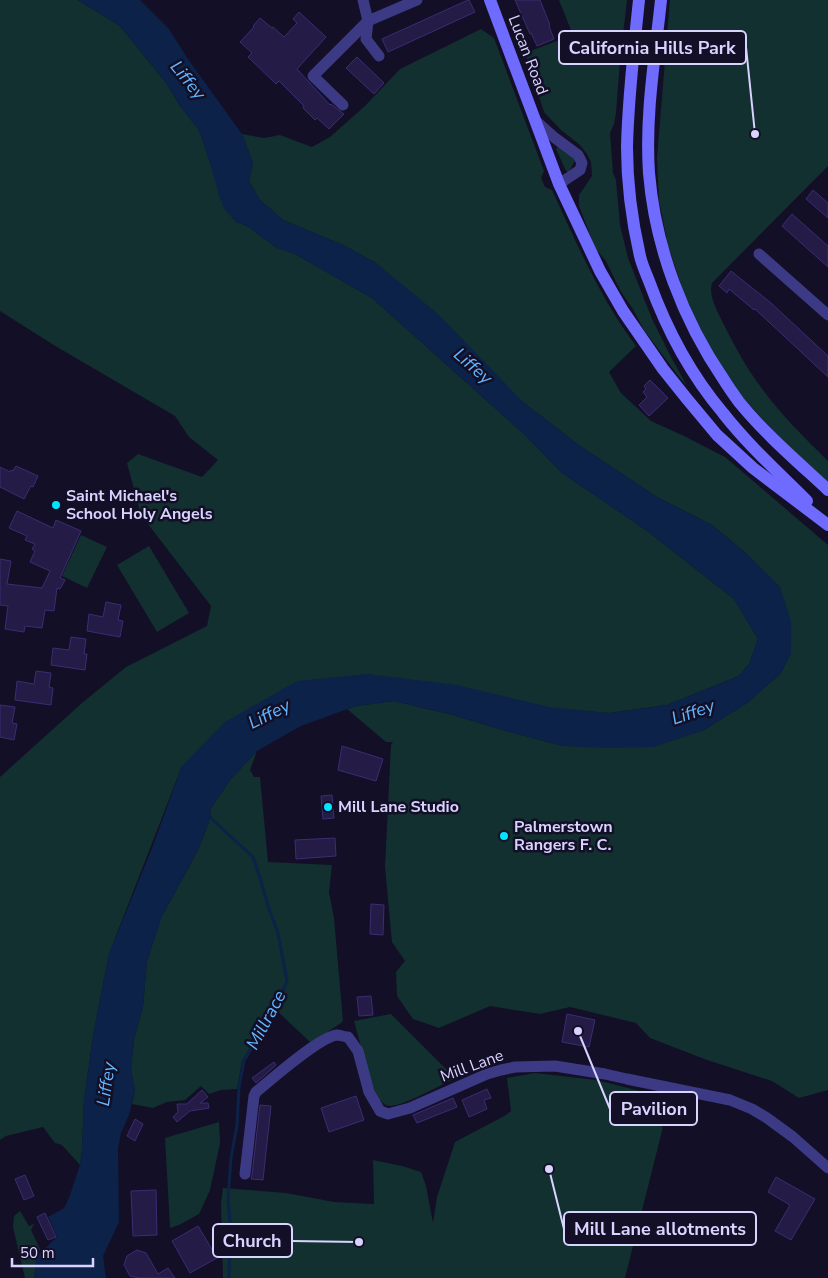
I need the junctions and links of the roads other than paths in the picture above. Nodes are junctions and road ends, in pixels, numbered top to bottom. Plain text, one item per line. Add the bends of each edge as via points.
1 (362, 0) edge
2 (417, 0) edge
3 (490, 0) edge
4 (640, 0) edge
5 (661, 0) edge
6 (368, 21) junction
7 (379, 56) dead end
8 (343, 105) dead end
9 (536, 121) junction
10 (560, 184) junction
11 (759, 254) dead end
12 (828, 315) edge
13 (828, 490) edge
14 (828, 523) edge
15 (828, 1168) edge
16 (245, 1174) dead end

1 - 6 street
2 - 6 street
3 - 9 main road, Lucan Road
4 - 14 main road via 629,94 629,188 641,258 655,298 676,343 722,413
5 - 13 main road via 648,115 649,173 662,249 698,338 739,402
6 - 7 street via 366,39
6 - 8 street via 313,76
9 - 10 main road, Lucan Road
9 - 10 street, Lucan Road via 578,155 582,163 580,170
10 - 14 main road via 600,271 623,312 663,369 717,434 753,468
11 - 12 street
15 - 16 street, Mill Lane via 767,1118 730,1100 555,1066 516,1067 487,1074 410,1108 388,1114 380,1111 369,1092 358,1051 348,1038 336,1035 306,1052 256,1092

